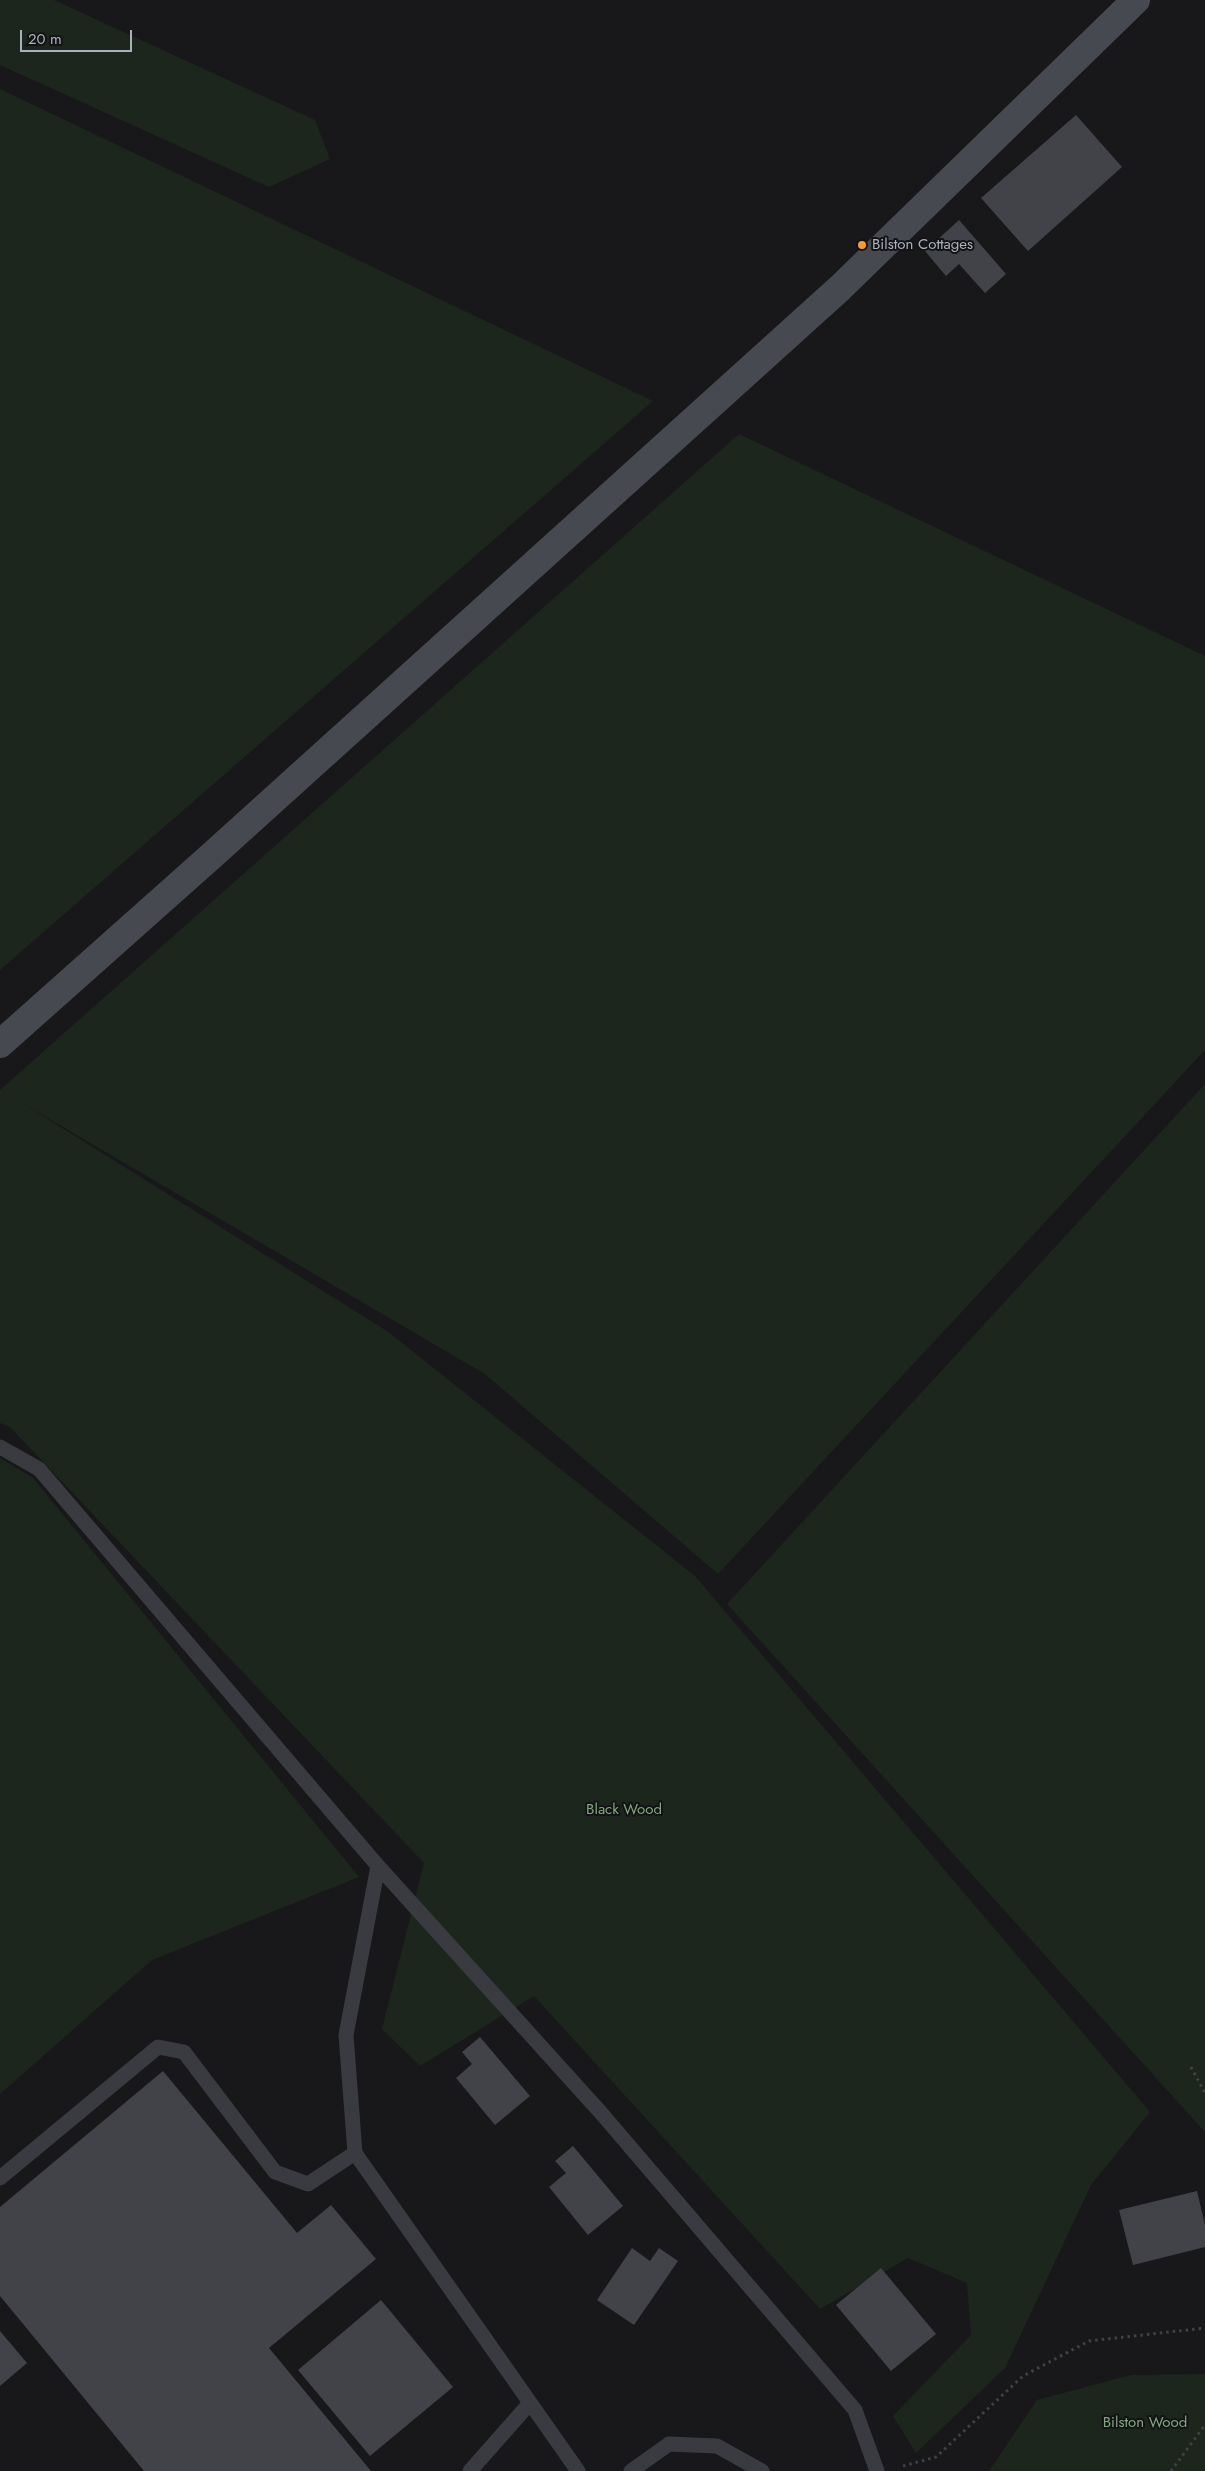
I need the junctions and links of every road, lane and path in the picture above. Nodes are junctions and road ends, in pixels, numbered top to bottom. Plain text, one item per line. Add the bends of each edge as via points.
1 (1128, 5) edge
2 (0, 1044) edge
3 (0, 1447) edge
4 (378, 1866) junction
5 (1191, 2067) dead end
6 (1205, 2093) edge
7 (355, 2153) junction
8 (0, 2178) edge
9 (1205, 2328) edge
10 (530, 2403) junction
11 (1205, 2425) edge
12 (895, 2469) dead end
13 (470, 2471) edge
14 (578, 2471) edge
15 (631, 2471) edge
16 (762, 2471) edge
17 (877, 2471) edge
18 (1171, 2471) edge

1 - 2 main road via 840,288
3 - 4 lane via 40,1469
4 - 7 lane via 346,2035
4 - 17 lane via 602,2114 855,2410
5 - 6 path
7 - 8 lane via 308,2184 275,2172 184,2052 158,2047
7 - 10 lane
9 - 12 path via 1089,2341 1023,2376 936,2457
10 - 13 lane
10 - 14 lane
11 - 18 path
15 - 16 lane via 669,2444 717,2446

